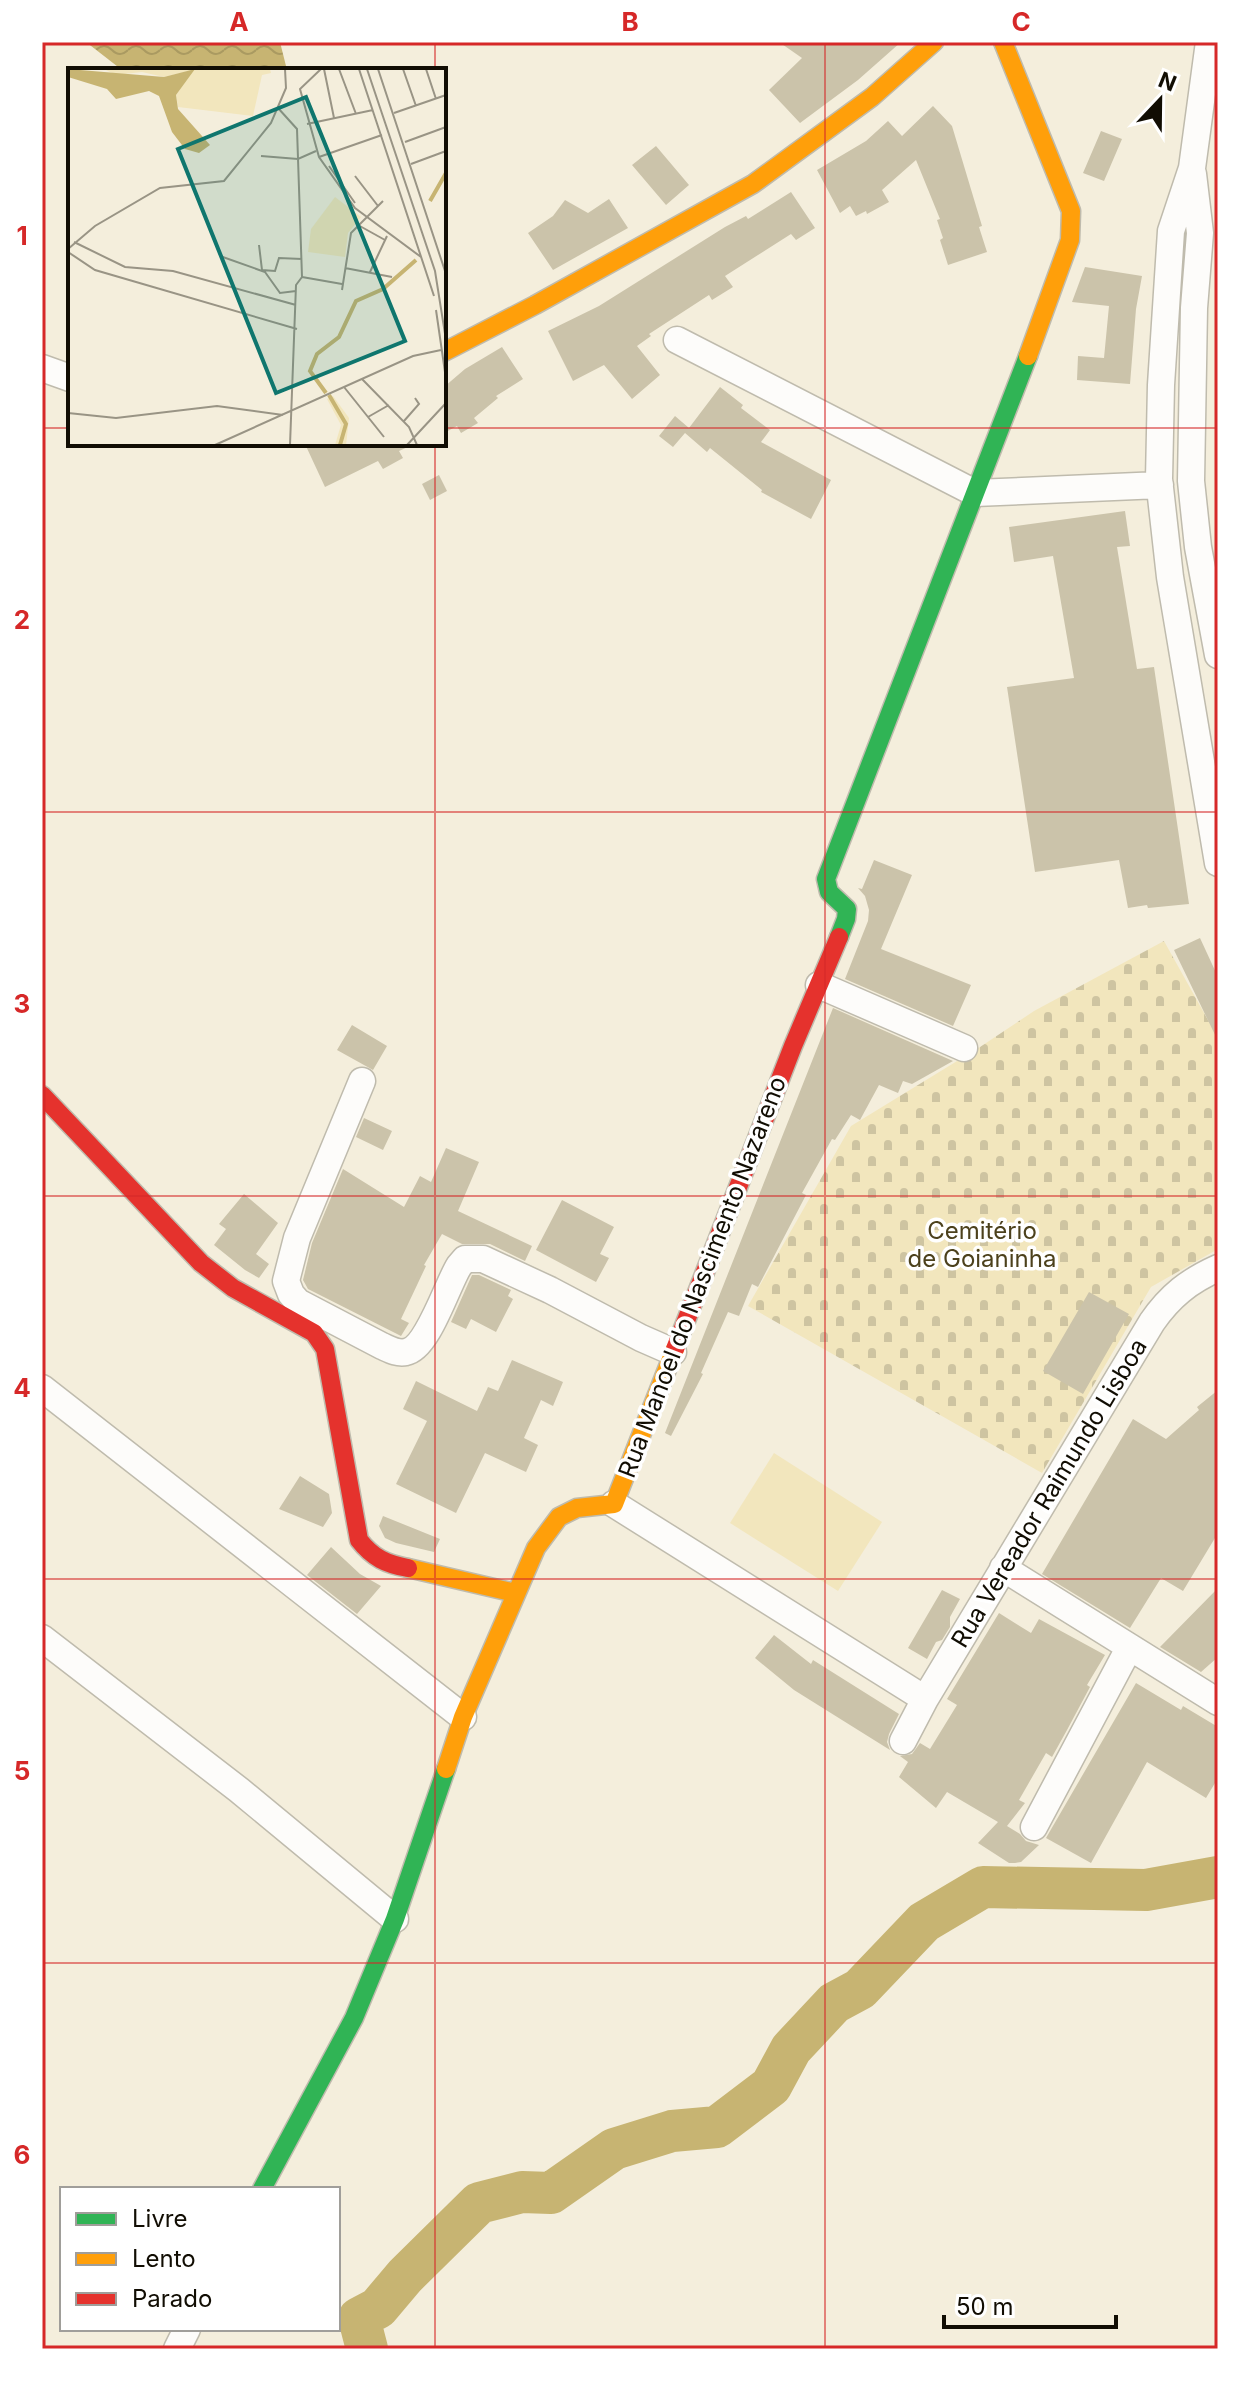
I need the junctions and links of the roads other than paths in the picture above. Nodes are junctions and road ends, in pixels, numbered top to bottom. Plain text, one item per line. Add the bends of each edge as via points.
1 (934, 42) edge
2 (1003, 42) edge
3 (1209, 42) edge
4 (1192, 168) junction
5 (1171, 231) junction
6 (1209, 235) edge
7 (677, 340) dead end
8 (446, 351) edge
9 (1160, 485) junction
10 (975, 493) junction
11 (1208, 547) edge
12 (1168, 564) junction
13 (1211, 575) edge
14 (1218, 655) edge
15 (1218, 863) edge
16 (819, 985) junction
17 (964, 1048) dead end
18 (362, 1081) dead end
19 (42, 1095) edge
20 (1218, 1268) edge
21 (673, 1352) junction
22 (42, 1388) edge
23 (614, 1504) junction
24 (1003, 1568) junction
25 (515, 1593) junction
26 (42, 1638) edge
27 (1129, 1648) junction
28 (1212, 1687) edge
29 (925, 1699) junction
30 (463, 1717) junction
31 (903, 1741) dead end
32 (1034, 1827) dead end
33 (395, 1919) junction
34 (263, 2187) edge
35 (186, 2331) edge
36 (177, 2349) edge

1 - 8 street via 872,97 753,184
2 - 10 street via 1068,203 1071,225 1059,275
3 - 4 street
4 - 5 street
4 - 6 street
5 - 6 street
5 - 9 street
6 - 11 street via 1194,308 1191,481
7 - 10 street
9 - 10 street
9 - 12 street
10 - 16 street, Rua Manoel do Nascimento Nazareno via 826,879 827,891 848,914
11 - 12 street
11 - 13 street
12 - 13 street
12 - 15 street
13 - 14 street
16 - 17 street
16 - 21 street, Rua Manoel do Nascimento Nazareno
18 - 21 street via 294,1248 286,1281 298,1302 406,1353 427,1332 459,1266 465,1259 483,1259
19 - 25 street via 201,1263 233,1288 314,1333 325,1349 359,1540 371,1555 388,1564
20 - 24 street, Rua Vereador Raimundo Lisboa via 1188,1283 1165,1304
21 - 23 street, Rua Manoel do Nascimento Nazareno
22 - 30 street
23 - 25 street via 577,1508 559,1517 536,1548
23 - 29 street, Rua Manoel do Nascimento Nazareno
24 - 27 street
24 - 29 street, Rua Vereador Raimundo Lisboa
25 - 30 street
26 - 33 street
27 - 28 street
27 - 32 street
29 - 31 street, Rua Vereador Raimundo Lisboa
30 - 33 street
33 - 34 street via 354,2018
35 - 36 street

